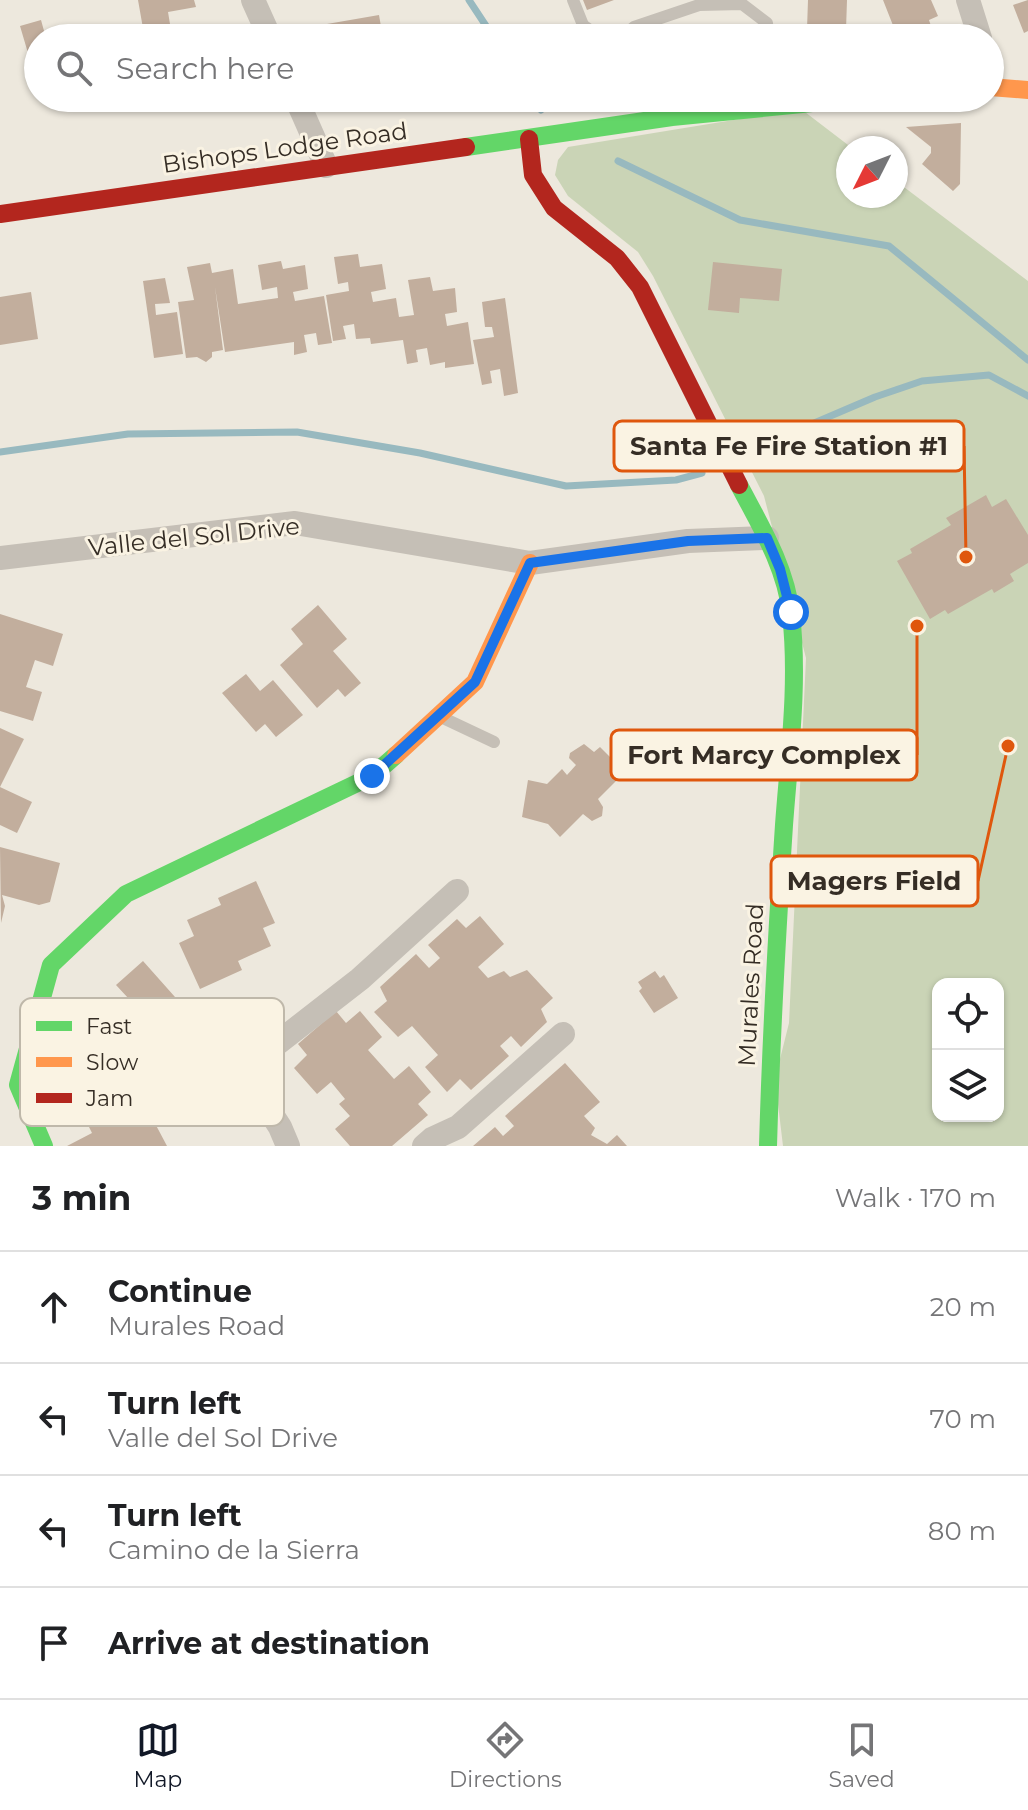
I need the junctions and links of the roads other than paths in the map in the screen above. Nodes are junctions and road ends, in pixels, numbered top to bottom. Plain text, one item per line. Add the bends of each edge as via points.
1 (253, 0) edge
2 (573, 0) edge
3 (968, 0) edge
4 (745, 2) edge
5 (264, 24) edge
6 (583, 24) edge
7 (643, 24) edge
8 (767, 24) edge
9 (976, 24) edge
10 (1004, 85) edge
11 (1028, 90) edge
12 (302, 112) edge
13 (665, 112) edge
14 (701, 112) edge
15 (672, 117) junction
16 (529, 139) junction
17 (326, 166) junction
18 (0, 214) edge
19 (767, 538) junction
20 (0, 558) edge
21 (530, 563) junction
22 (438, 715) junction
23 (494, 742) dead end
24 (457, 891) dead end
25 (42, 998) edge
26 (563, 1034) dead end
27 (284, 1038) edge
28 (35, 1126) edge
29 (279, 1126) edge
30 (44, 1146) edge
31 (288, 1146) edge
32 (424, 1146) edge
33 (768, 1146) edge

1 - 5 street
2 - 6 lane
3 - 9 street
4 - 7 lane via 699,5
4 - 8 lane
10 - 11 street
12 - 17 street
13 - 15 lane
14 - 15 street, Bishops Lodge Road
15 - 16 street, Bishops Lodge Road
16 - 17 street, Bishops Lodge Road
16 - 19 street, Murales Road via 533,175 554,208 617,258 640,287
17 - 18 street, Bishops Lodge Road
19 - 21 street, Valle del Sol Drive via 688,541
19 - 33 street, Murales Road via 791,612 793,690
20 - 21 street, Valle del Sol Drive via 295,523
21 - 22 street via 475,682
22 - 23 lane
22 - 25 street via 372,776 126,894 51,965
24 - 27 street via 360,979
26 - 32 street via 458,1127
28 - 30 street
29 - 31 street

